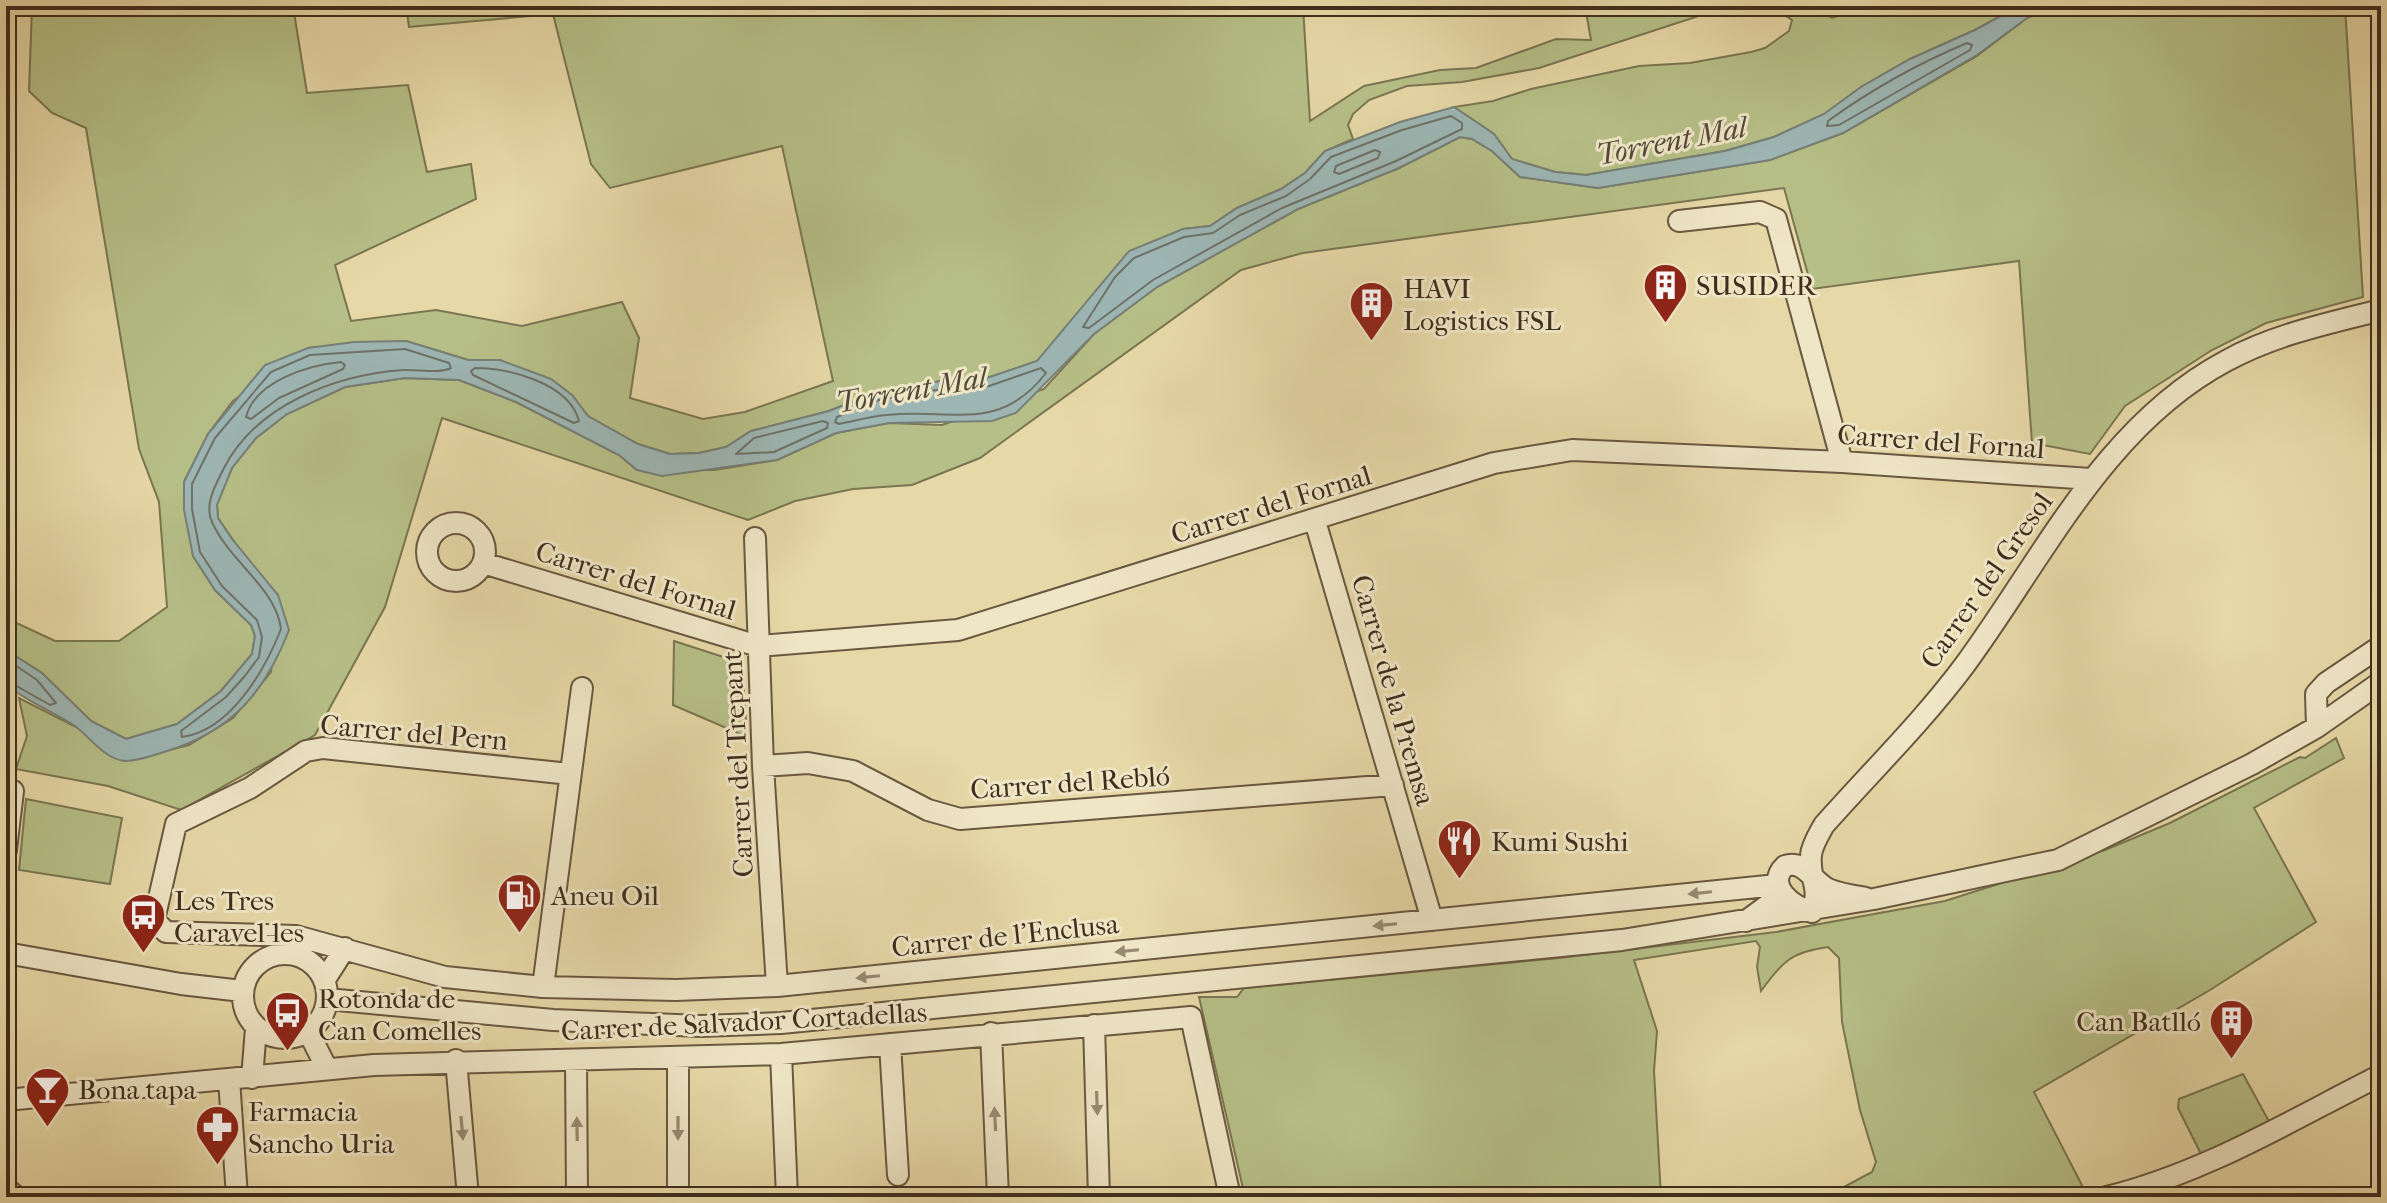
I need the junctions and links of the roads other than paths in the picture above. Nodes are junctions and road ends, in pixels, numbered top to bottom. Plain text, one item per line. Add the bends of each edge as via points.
1 (1679, 221) dead end
2 (2381, 310) edge
3 (1842, 462) junction
4 (2091, 479) junction
5 (1315, 521) junction
6 (755, 538) dead end
7 (483, 563) dead end
8 (758, 646) junction
9 (2381, 646) edge
10 (2381, 682) edge
11 (582, 688) dead end
12 (2317, 727) junction
13 (763, 766) junction
14 (570, 774) junction
15 (1393, 785) junction
16 (13, 791) dead end
17 (1824, 825) junction
18 (6, 850) edge
19 (1787, 865) junction
20 (1812, 878) junction
21 (1777, 885) junction
22 (1874, 899) junction
23 (1812, 912) junction
24 (1432, 920) junction
25 (1746, 921) junction
26 (242, 932) junction
27 (345, 948) junction
28 (6, 953) edge
29 (252, 969) junction
30 (777, 986) junction
31 (543, 987) junction
32 (326, 990) junction
33 (242, 991) junction
34 (1094, 1025) junction
35 (256, 1028) junction
36 (308, 1031) junction
37 (991, 1033) junction
38 (890, 1044) junction
39 (781, 1054) junction
40 (678, 1059) junction
41 (456, 1060) junction
42 (576, 1061) junction
43 (327, 1069) junction
44 (2381, 1075) edge
45 (252, 1078) junction
46 (229, 1079) junction
47 (6, 1100) edge
48 (898, 1175) dead end
49 (6, 1188) edge
50 (16, 1197) edge
51 (237, 1197) edge
52 (468, 1197) edge
53 (577, 1197) edge
54 (678, 1197) edge
55 (787, 1197) edge
56 (998, 1197) edge
57 (1099, 1197) edge
58 (1230, 1197) edge
59 (2107, 1197) edge

1 - 3 street via 1760,212 1776,219
2 - 4 street, Carrer del Gresol via 2273,340 2224,361 2160,407
3 - 4 street, Carrer del Fornal
3 - 5 street, Carrer del Fornal via 1572,450 1494,463
4 - 17 street, Carrer del Gresol via 1962,668
5 - 8 street, Carrer del Fornal via 958,630
5 - 15 street, Carrer de la Premsa
6 - 8 street, Carrer del Trepant
7 - 8 street, Carrer del Fornal
8 - 13 street, Carrer del Trepant
9 - 12 street via 2316,694
10 - 12 street
11 - 14 street
12 - 22 street via 2058,860
13 - 15 street, Carrer del Rebló via 808,763 853,771 928,810 960,819
13 - 30 street, Carrer del Trepant
14 - 26 street, Carrer del Pern via 323,748 306,751 250,788 176,824 154,920 166,932
14 - 31 street
15 - 24 street, Carrer de la Premsa
16 - 18 street
17 - 19 street, Carrer del Gresol via 1804,839
17 - 20 street via 1811,852
19 - 20 street via 1799,865
19 - 21 street, Carrer del Gresol via 1779,871
20 - 22 street via 1830,890
20 - 23 street via 1818,891
21 - 23 street via 1793,905
21 -> 24 street, Carrer de l'Enclusa
21 - 25 street, Carrer del Gresol via 1772,902
22 - 23 street
23 - 25 street
24 -> 30 street, Carrer de l'Enclusa
25 - 32 street via 1622,940 781,1023 701,1026 553,1020
26 - 27 street, Carrer de l'Enclusa via 296,936
26 - 29 street
27 - 31 street, Carrer de l'Enclusa via 445,977
27 - 32 street
28 - 33 street
29 - 32 street via 273,955 298,955 309,961
29 - 33 street
30 - 31 street, Carrer de l'Enclusa
32 - 36 street via 317,1023
33 - 35 street
34 - 37 street, Carrer de Salvador Cortadellas
34 -> 57 street
34 - 58 street, Carrer de Salvador Cortadellas via 1191,1017
35 - 36 street via 276,1038
35 - 45 street
36 - 43 street
37 - 38 street, Carrer de Salvador Cortadellas
56 -> 37 street
38 - 39 street, Carrer de Salvador Cortadellas
38 - 48 street
39 - 40 street, Carrer de Salvador Cortadellas
39 - 55 street
40 - 42 street, Carrer de Salvador Cortadellas
40 -> 54 street
41 - 42 street, Carrer de Salvador Cortadellas
41 - 43 street, Carrer de Salvador Cortadellas
41 -> 52 street
53 -> 42 street
43 - 45 street, Carrer de Salvador Cortadellas
44 - 59 street via 2238,1151
45 - 46 street, Carrer de Salvador Cortadellas
46 - 47 street, Carrer de Salvador Cortadellas
46 - 51 street
49 - 50 street

